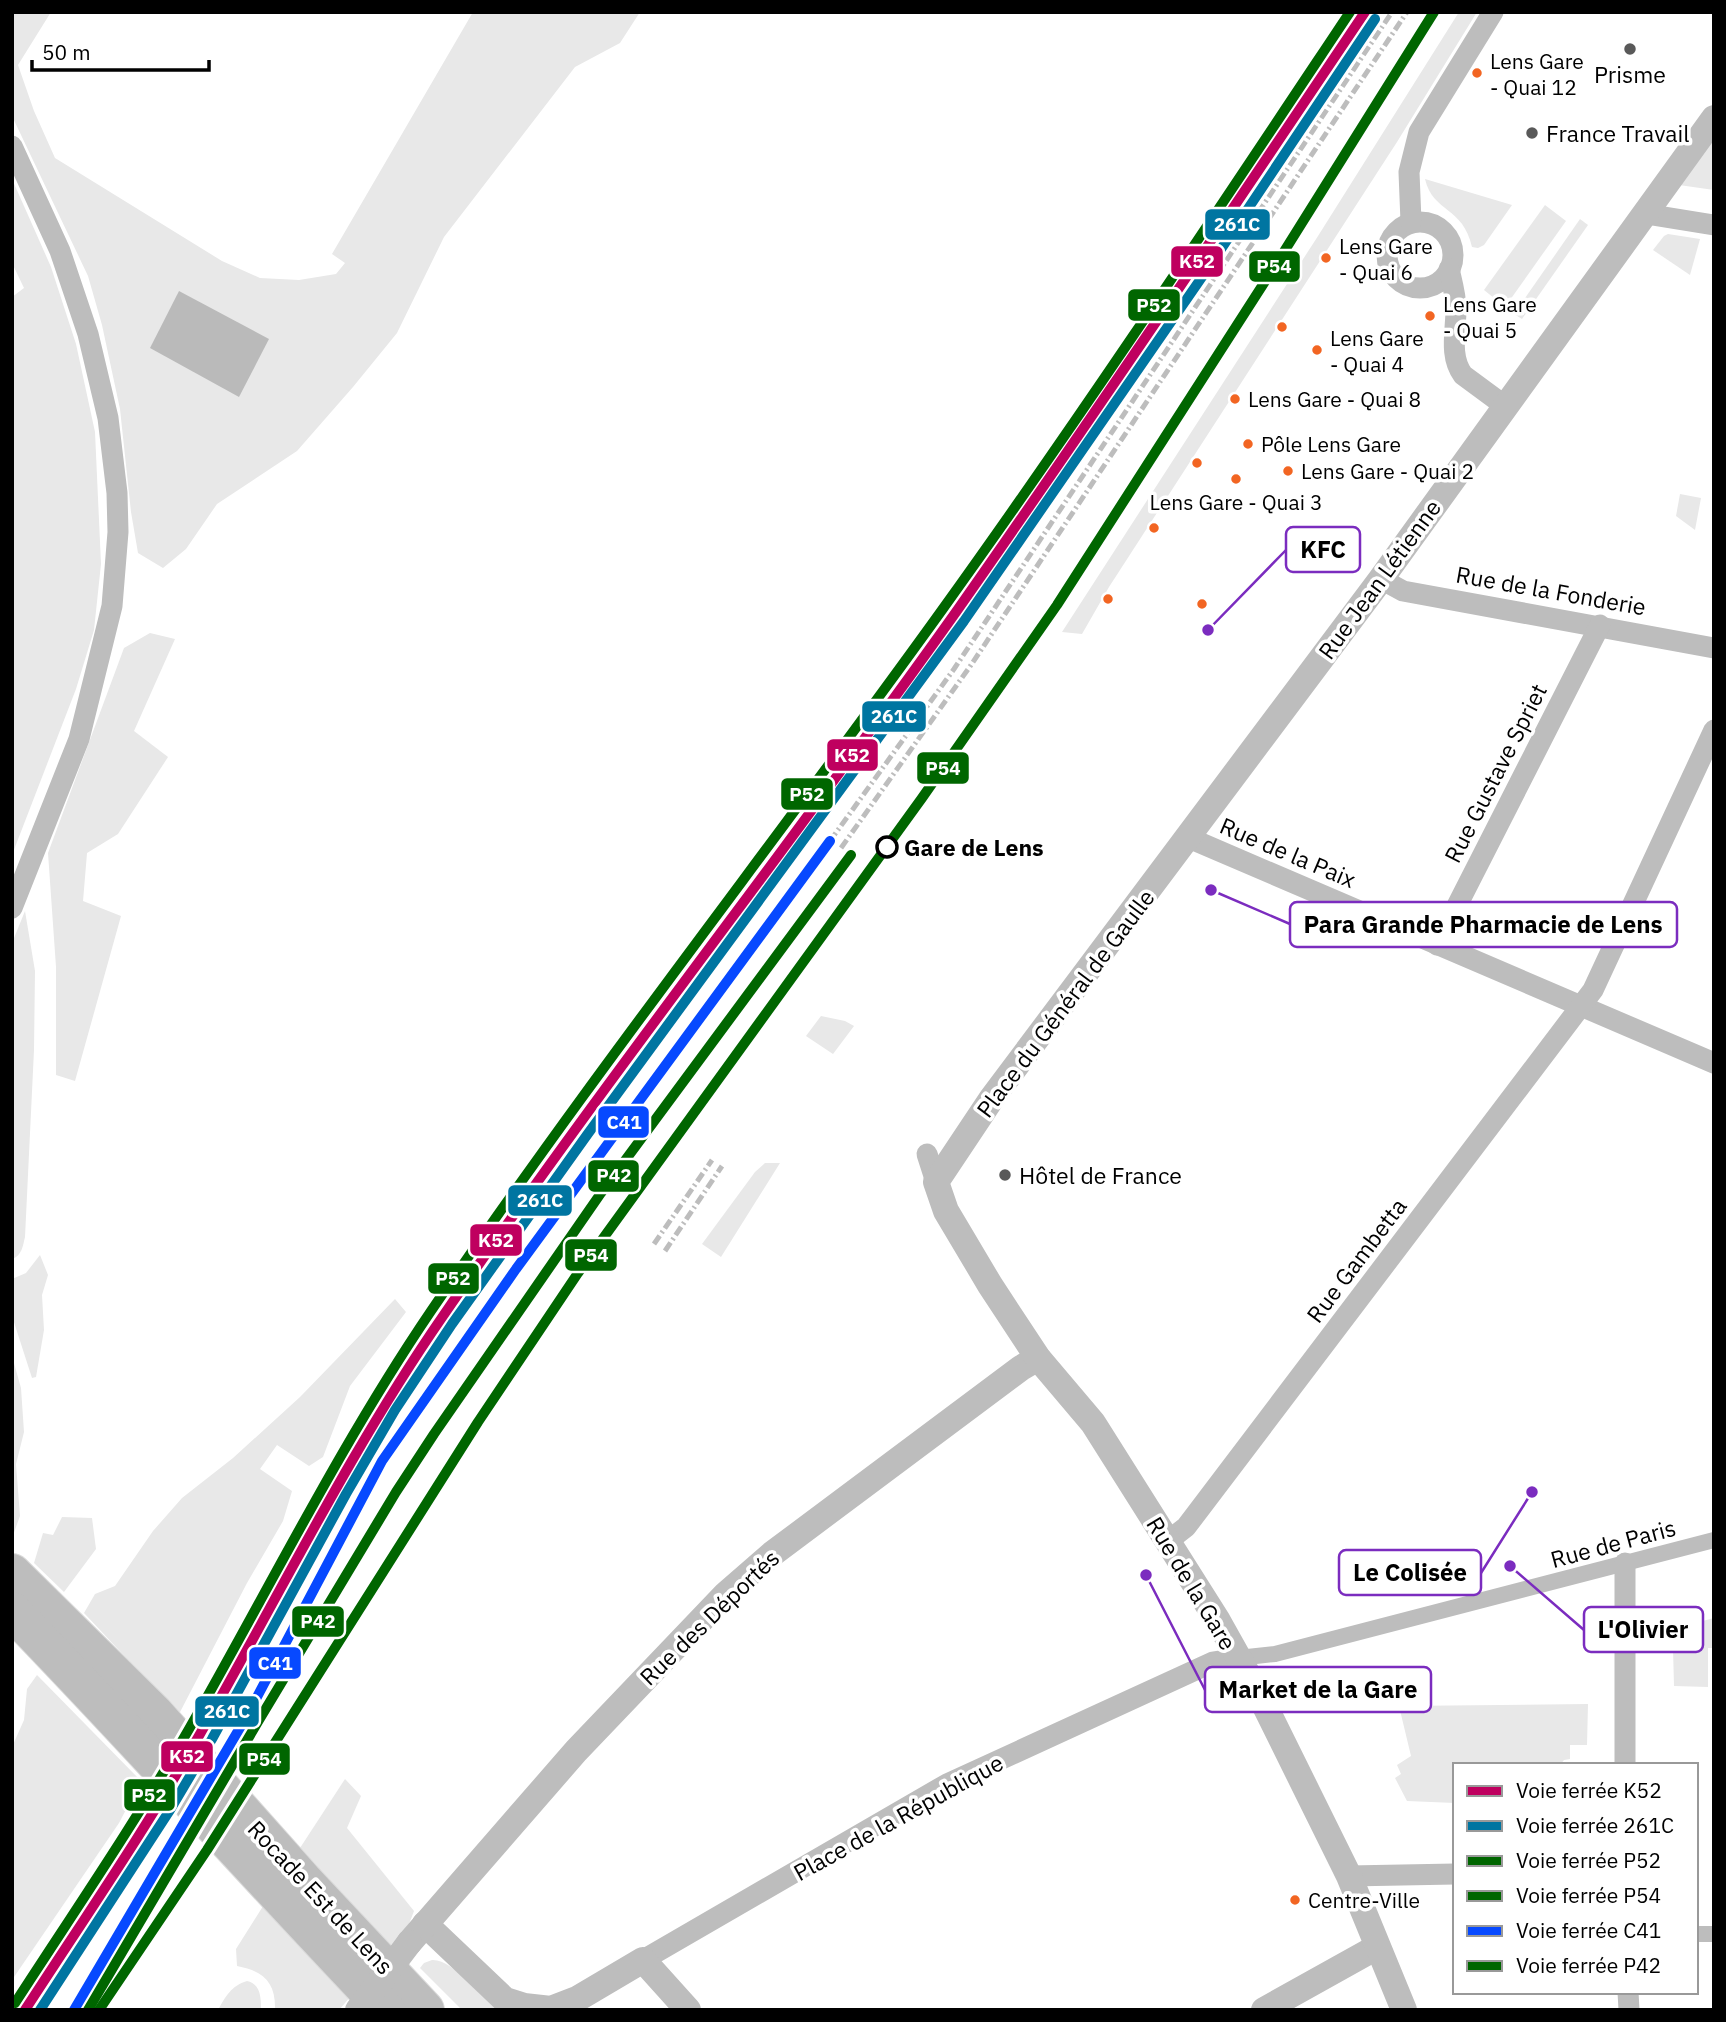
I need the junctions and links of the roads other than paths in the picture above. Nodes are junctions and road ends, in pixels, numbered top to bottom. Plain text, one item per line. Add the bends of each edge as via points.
1 (1493, 12) edge
2 (1714, 118) edge
3 (12, 146) edge
4 (1646, 214) junction
5 (1411, 222) junction
6 (1714, 225) edge
7 (1449, 269) junction
8 (1505, 406) junction
9 (1381, 579) junction
10 (1600, 625) junction
11 (1714, 648) edge
12 (1714, 730) edge
13 (1216, 802) joint
14 (1189, 838) junction
15 (12, 908) edge
16 (1437, 945) junction
17 (1582, 1006) junction
18 (1714, 1063) edge
19 (926, 1154) dead end
20 (936, 1182) junction
21 (1038, 1358) junction
22 (1714, 1540) edge
23 (1168, 1541) junction
24 (1625, 1563) junction
25 (12, 1573) edge
26 (12, 1611) edge
27 (1238, 1658) junction
28 (1625, 1763) edge
29 (1453, 1874) edge
30 (1349, 1876) junction
31 (417, 1934) junction
32 (1377, 1947) junction
33 (643, 1961) junction
34 (358, 2010) edge
35 (386, 2010) edge
36 (425, 2010) edge
37 (688, 2010) edge
38 (1264, 2010) edge
39 (1404, 2010) edge

1 - 5 street via 1419,132 1409,172
2 - 4 street, Rue Jean Létienne
3 - 15 street via 45,213 74,290 100,382 113,457 117,532 112,606 79,739
4 - 6 street
4 - 8 street, Rue Jean Létienne
5 - 7 street via 1430,223 1446,234 1453,251
5 - 7 street via 1388,243 1387,262 1395,279 1423,288 1438,282
7 - 8 street via 1457,306 1454,358 1458,368
8 - 9 street, Rue Jean Létienne
9 - 10 street, Rue de la Fonderie via 1403,591
9 - 13 street, Rue Jean Létienne
10 - 11 street, Rue de la Fonderie
10 - 16 street, Rue Gustave Spriet
12 - 17 street, Rue Gambetta
13 - 14 street, Place du Général de Gaulle
14 - 16 street, Rue de la Paix
14 - 20 street, Place du Général de Gaulle via 992,1098
16 - 17 street, Rue de la Paix
17 - 18 street, Rue de la Paix
17 - 23 street, Rue Gambetta via 1186,1527
19 - 20 street
20 - 21 street, Rue de la Gare via 957,1230
21 - 23 street, Rue de la Gare via 1093,1423
21 - 31 street, Rue des Déportés via 823,1515 726,1594 576,1751
22 - 24 street, Rue de Paris
23 - 27 street, Rue de la Gare
24 - 27 street, Rue de Paris via 1275,1654
24 - 28 street
25 - 36 highway, Rocade Est de Lens via 154,1713
26 - 35 highway, Rocade Est de Lens
27 - 30 street, Rue de la Gare
27 - 33 street, Place de la République via 1213,1662 947,1784
29 - 30 street
30 - 32 street, Rue de la Gare
31 - 33 street, Place de la République via 505,2000 524,2006 551,2009 577,2000
31 - 34 street, Rue des Déportés, bridge
32 - 38 street
32 - 39 street, Rue de la Gare
33 - 37 street

